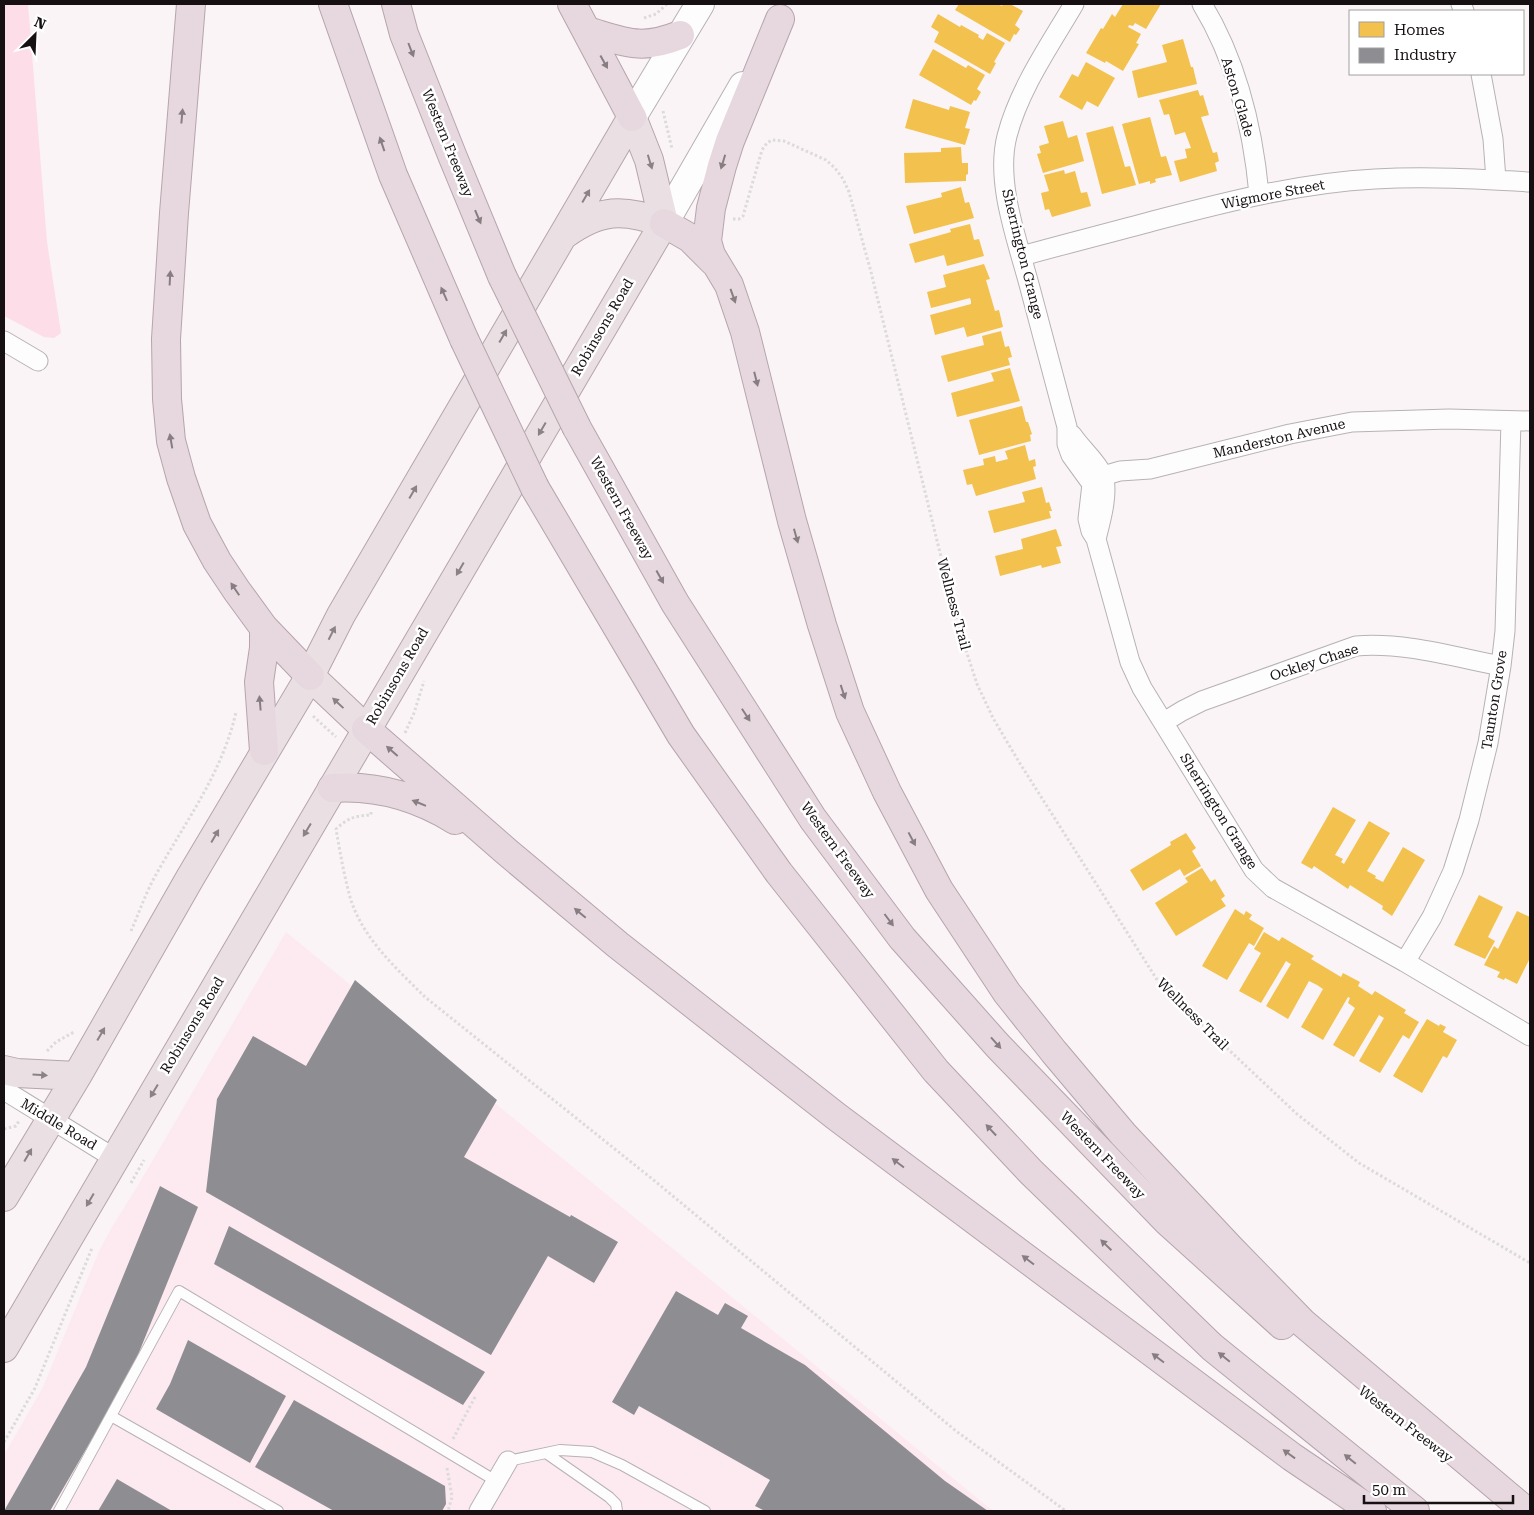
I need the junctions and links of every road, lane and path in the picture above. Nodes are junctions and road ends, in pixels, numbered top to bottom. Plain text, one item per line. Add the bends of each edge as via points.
1 (191, 4) edge
2 (332, 4) edge
3 (396, 4) edge
4 (572, 4) edge
5 (667, 4) edge
6 (700, 4) edge
7 (1074, 4) edge
8 (1202, 4) edge
9 (785, 12) edge
10 (587, 31) junction
11 (680, 35) junction
12 (632, 44) junction
13 (1481, 75) edge
14 (648, 90) junction
15 (632, 117) junction
16 (673, 156) dead end
17 (1496, 180) junction
18 (1530, 182) edge
19 (1259, 194) junction
20 (711, 208) junction
21 (664, 223) junction
22 (562, 236) junction
23 (1022, 256) junction
24 (716, 263) junction
25 (4, 341) edge
26 (38, 361) dead end
27 (1512, 421) junction
28 (1530, 421) edge
29 (1100, 482) junction
30 (264, 628) junction
31 (1501, 666) junction
32 (310, 676) junction
33 (237, 709) dead end
34 (1164, 722) junction
35 (366, 730) junction
36 (264, 751) junction
37 (332, 788) junction
38 (376, 789) junction
39 (336, 829) junction
40 (331, 836) dead end
41 (507, 852) junction
42 (129, 935) dead end
43 (1405, 962) junction
44 (78, 1029) dead end
45 (1530, 1036) edge
46 (4, 1070) edge
47 (41, 1075) junction
48 (77, 1076) junction
49 (4, 1090) edge
50 (50, 1118) junction
51 (147, 1154) dead end
52 (114, 1158) junction
53 (129, 1185) dead end
54 (4, 1197) edge
55 (93, 1246) dead end
56 (1530, 1263) edge
57 (4, 1348) edge
58 (111, 1416) junction
59 (4, 1442) edge
60 (546, 1453) junction
61 (508, 1461) joint
62 (496, 1481) junction
63 (58, 1511) edge
64 (278, 1511) edge
65 (479, 1511) edge
66 (617, 1511) edge
67 (705, 1511) edge
68 (1066, 1511) edge
69 (1372, 1511) edge
70 (1416, 1511) edge
71 (1526, 1511) edge

30 -> 1 highway via 227,576 197,524 171,441 166,339
70 -> 2 highway, bridge via 1212,1347 1031,1172 936,1071 779,873 681,735 536,488 464,339 393,175
3 -> 71 highway, Western Freeway, bridge via 404,34 502,276 577,428 675,603 813,819 902,938 998,1046 1167,1222 1275,1319 1441,1452
4 - 10 highway
5 - 12 path via 656,14 632,20
6 - 11 main road
7 - 23 street, Sherrington Grange via 1025,90 1007,137 1005,186
8 - 19 street, Aston Glade via 1220,40 1241,99 1250,131
9 -> 20 highway via 730,142
9 - 21 main road, Robinsons Road
10 - 12 highway
10 -> 15 highway
11 - 12 highway via 663,42
11 - 14 main road
13 - 17 street via 1493,139
14 - 15 main road
14 - 16 path via 663,109
15 -> 21 highway via 649,160
22 -> 15 highway
17 - 18 street, Wigmore Street
17 - 19 street, Wigmore Street via 1375,179
19 - 23 street, Wigmore Street
20 - 24 highway via 707,242
20 - 56 path, Wellness Trail via 734,220 743,216 762,150 772,140 784,141 826,160 835,168 849,192 958,626 977,684 993,718 1092,878 1161,986 1296,1114 1359,1163
21 - 22 highway via 631,214 610,213 586,220
21 - 24 highway via 690,238
21 -> 35 highway, Robinsons Road
32 -> 22 highway via 341,615
23 - 29 street, Sherrington Grange via 1067,427 1068,444 1072,455
24 -> 71 highway via 729,285 744,332 792,521 850,712 887,792 939,890 1007,993 1054,1052 1123,1134 1223,1241 1303,1323
25 - 26 street
27 - 28 street, Manderston Avenue
27 - 29 street, Manderston Avenue via 1352,422 1150,469 1123,483
27 - 31 street, Taunton Grove
29 - 34 street, Sherrington Grange via 1088,519 1130,662
30 - 32 highway
36 -> 30 highway via 258,682
31 - 34 street, Ockley Chase via 1398,647 1356,646 1202,701
31 - 43 street, Taunton Grove via 1488,744 1453,871 1432,917
35 -> 32 highway
32 - 36 highway
33 - 42 path via 216,772 153,881
34 - 43 street, Sherrington Grange via 1254,870 1273,888
35 - 37 highway, Robinsons Road
41 -> 35 highway
48 -> 36 highway
37 - 38 highway
37 -> 52 highway, Robinsons Road
38 - 39 path via 370,815 346,820
41 -> 38 highway via 423,804
39 - 40 path
39 - 68 path via 350,898 358,916 384,955 425,997 656,1182 956,1431
69 -> 41 highway via 1292,1457 837,1117 618,945
43 - 45 street, Sherrington Grange
44 - 47 path via 49,1047 44,1054
46 -> 47 highway
47 - 48 highway
48 - 50 highway
49 - 50 street, Middle Road
50 - 52 street, Middle Road
54 -> 50 highway
51 - 53 path
52 -> 57 highway, Robinsons Road
55 - 59 path via 35,1388
58 - 62 lane via 179,1291
58 - 63 lane
58 - 64 lane
60 - 61 lane
60 - 66 lane via 609,1497 616,1504
60 - 67 lane via 560,1450 592,1452
61 - 62 street
62 - 65 street

